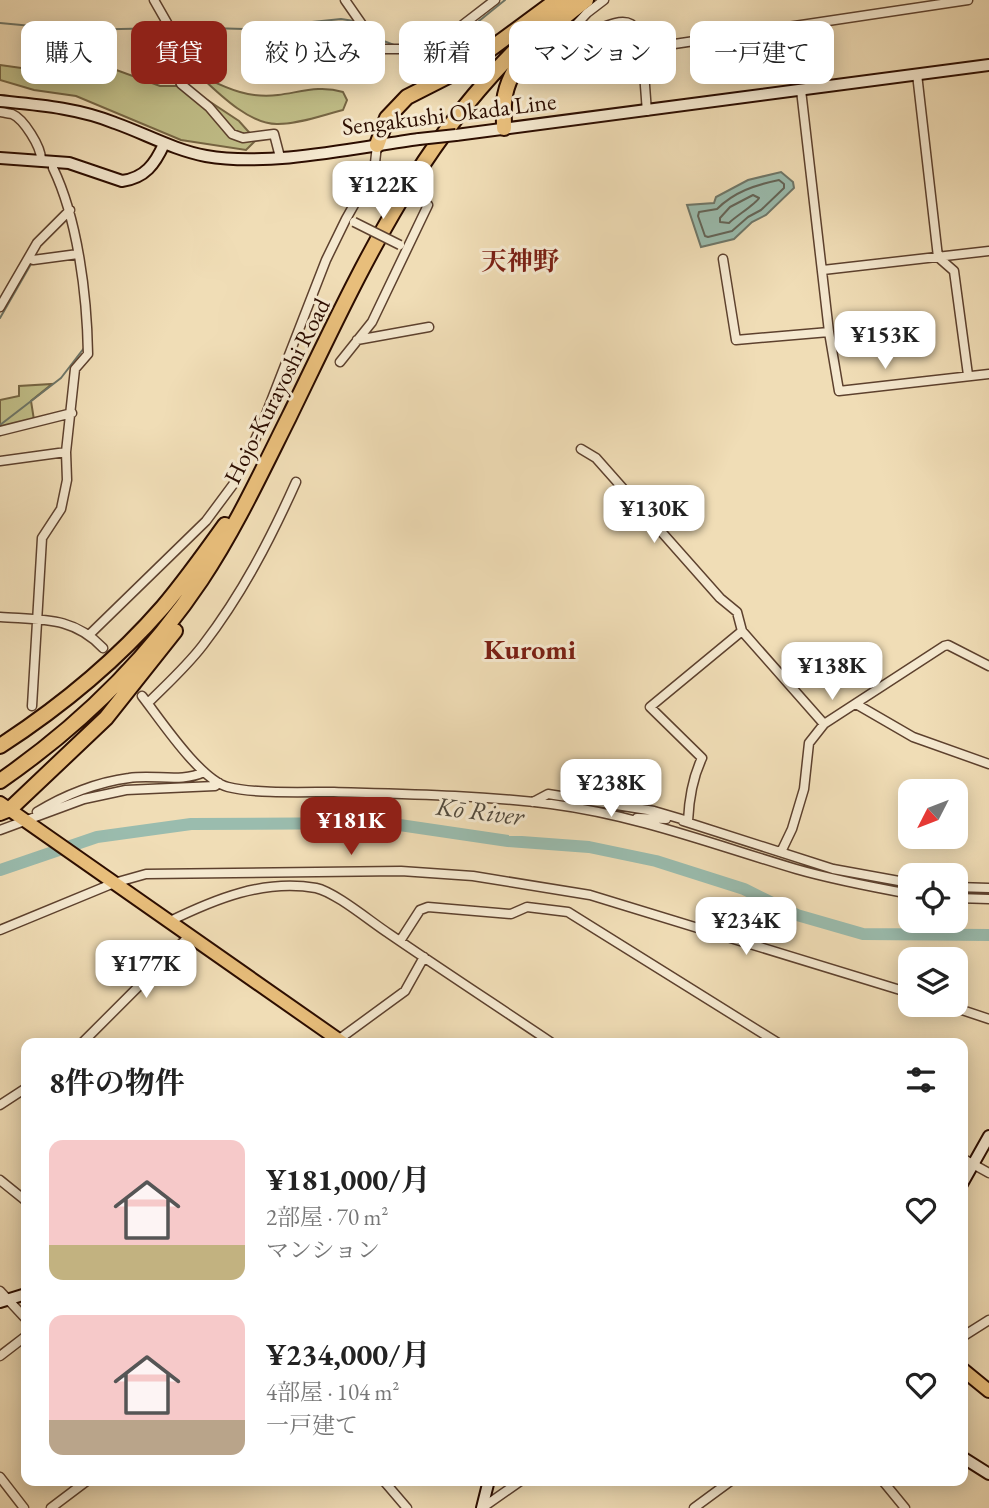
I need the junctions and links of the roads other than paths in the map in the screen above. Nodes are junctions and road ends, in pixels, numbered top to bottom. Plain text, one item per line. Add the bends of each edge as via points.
1 (154, 0) edge
2 (345, 0) edge
3 (495, 0) edge
4 (559, 0) edge
5 (570, 0) edge
6 (586, 0) edge
7 (604, 0) edge
8 (968, 0) edge
9 (580, 21) edge
10 (676, 44) edge
11 (989, 65) edge
12 (917, 74) junction
13 (644, 84) edge
14 (801, 90) junction
15 (0, 101) edge
16 (647, 111) junction
17 (0, 112) edge
18 (504, 128) junction
19 (164, 144) junction
20 (377, 145) junction
21 (280, 157) junction
22 (0, 158) edge
23 (41, 159) junction
24 (53, 161) junction
25 (428, 205) dead end
26 (71, 210) junction
27 (350, 221) junction
28 (403, 246) junction
29 (989, 251) edge
30 (78, 254) junction
31 (938, 257) junction
32 (29, 258) junction
33 (723, 259) dead end
34 (823, 270) junction
35 (0, 307) edge
36 (429, 327) dead end
37 (829, 332) junction
38 (357, 341) junction
39 (340, 362) dead end
40 (989, 374) edge
41 (968, 375) junction
42 (72, 413) junction
43 (0, 431) edge
44 (581, 449) dead end
45 (66, 452) junction
46 (0, 461) edge
47 (296, 482) dead end
48 (230, 525) junction
49 (0, 617) edge
50 (39, 620) junction
51 (741, 631) junction
52 (90, 634) junction
53 (103, 648) tunnel mouth
54 (989, 666) edge
55 (856, 704) junction
56 (32, 706) dead end
57 (824, 724) junction
58 (0, 746) edge
59 (989, 764) edge
60 (204, 772) junction
61 (1, 778) edge
62 (219, 783) junction
63 (531, 802) junction
64 (3, 808) edge
65 (631, 819) junction
66 (688, 821) junction
67 (30, 822) junction
68 (0, 830) edge
69 (781, 852) junction
70 (111, 881) junction
71 (898, 881) edge
72 (968, 887) edge
73 (989, 888) edge
74 (898, 892) edge
75 (968, 898) edge
76 (989, 899) edge
77 (169, 922) junction
78 (0, 930) edge
79 (189, 936) junction
80 (400, 941) junction
81 (424, 957) junction
82 (898, 989) edge
83 (968, 1012) edge
84 (989, 1019) edge
85 (87, 1038) edge
86 (332, 1038) edge
87 (343, 1038) edge
88 (544, 1038) edge
89 (770, 1038) edge
90 (21, 1091) edge
91 (0, 1105) edge
92 (989, 1136) edge
93 (968, 1162) edge
94 (974, 1166) junction
95 (989, 1173) edge
96 (968, 1175) edge
97 (0, 1181) edge
98 (21, 1197) edge
99 (21, 1295) edge
100 (3, 1298) edge
101 (21, 1314) edge
102 (989, 1320) edge
103 (968, 1333) edge
104 (21, 1340) edge
105 (0, 1356) edge
106 (968, 1374) edge
107 (989, 1391) edge
108 (968, 1461) edge
109 (989, 1474) edge
110 (0, 1477) edge
111 (80, 1486) edge
112 (388, 1486) edge
113 (488, 1486) edge
114 (513, 1486) edge
115 (724, 1486) edge
116 (887, 1486) edge
117 (24, 1508) edge
118 (51, 1508) edge
119 (407, 1508) edge
120 (482, 1508) edge
121 (695, 1508) edge
122 (905, 1508) edge

1 - 21 street via 174,36 181,84 232,134 243,138 274,134
2 - 3 street via 379,50 392,50 456,30
4 - 20 highway via 466,67 407,97 387,118
4 - 48 highway, Hojo-Kurayoshi Road via 468,92 413,168 372,240
5 - 48 highway, Hojo-Kurayoshi Road via 474,97 413,180
6 - 18 highway via 538,42 515,70 505,95
7 - 9 street
8 - 10 street
11 - 12 main road, Sengakushi Okada Line
12 - 14 main road, Sengakushi Okada Line
12 - 31 street
13 - 16 street
14 - 16 main road, Sengakushi Okada Line
14 - 34 street
15 - 19 main road, Sengakushi Okada Line via 86,113
16 - 18 main road, Sengakushi Okada Line
17 - 23 street via 20,120
18 - 20 main road, Sengakushi Okada Line, bridge
19 - 21 main road, Sengakushi Okada Line via 227,159
19 - 24 main road via 150,170 122,181
20 - 21 main road, Sengakushi Okada Line
20 - 27 street via 375,163
22 - 23 main road
23 - 24 main road
24 - 26 street
25 - 28 street
26 - 30 street
26 - 32 street via 37,243
27 - 28 street, bridge
27 - 52 street via 326,260 235,482 206,521
28 - 38 street via 372,322
29 - 31 street
30 - 32 street
30 - 42 street via 88,354 75,369
31 - 34 street
31 - 41 street via 954,271
32 - 35 street
33 - 37 street via 736,340
34 - 37 street
36 - 38 street
37 - 41 street via 839,391
38 - 39 street
40 - 41 street
42 - 43 street
42 - 45 street
44 - 51 street via 596,458 737,612
45 - 46 street
45 - 50 street via 61,509 42,538
47 - 60 street via 269,541 224,616 202,646 145,699
48 - 58 highway via 117,655
48 - 61 highway, Hojo-Kurayoshi Road via 177,603 128,663
48 - 64 highway via 214,573 162,650 106,718
49 - 50 street
50 - 52 street via 71,624
50 - 56 street
51 - 57 street
51 - 66 street via 650,708 702,758
52 - 53 street
54 - 55 street via 944,646
55 - 57 street
55 - 59 street via 912,737
57 - 69 street via 809,743 804,789
60 - 62 street
60 - 67 street via 192,778 128,778 79,792 53,802
62 - 63 street via 267,791
62 - 67 street via 126,790 84,799
63 - 65 street
63 - 66 street via 548,794
64 - 67 main road
65 - 66 street
65 - 74 street via 807,872
66 - 69 street
67 - 68 street
67 - 70 main road
69 - 71 street via 833,869
70 - 77 main road
70 - 78 street
70 - 82 street via 146,874 401,871 473,876 590,895
72 - 73 street
75 - 76 street
77 - 79 main road
77 - 80 street via 245,890 298,887 324,891
79 - 85 street
79 - 86 main road
80 - 81 street
80 - 89 street via 420,910 428,907 511,914 527,907 568,912
81 - 87 street via 405,991
81 - 88 street
83 - 84 street
90 - 91 street
92 - 94 main road
93 - 94 street
94 - 95 street
94 - 96 main road
97 - 98 street
99 - 100 main road
100 - 101 street
102 - 103 street
104 - 105 street
106 - 107 main road
108 - 109 main road
110 - 117 street
111 - 118 street
112 - 119 street
113 - 120 main road
114 - 120 street
115 - 121 street
116 - 122 street

